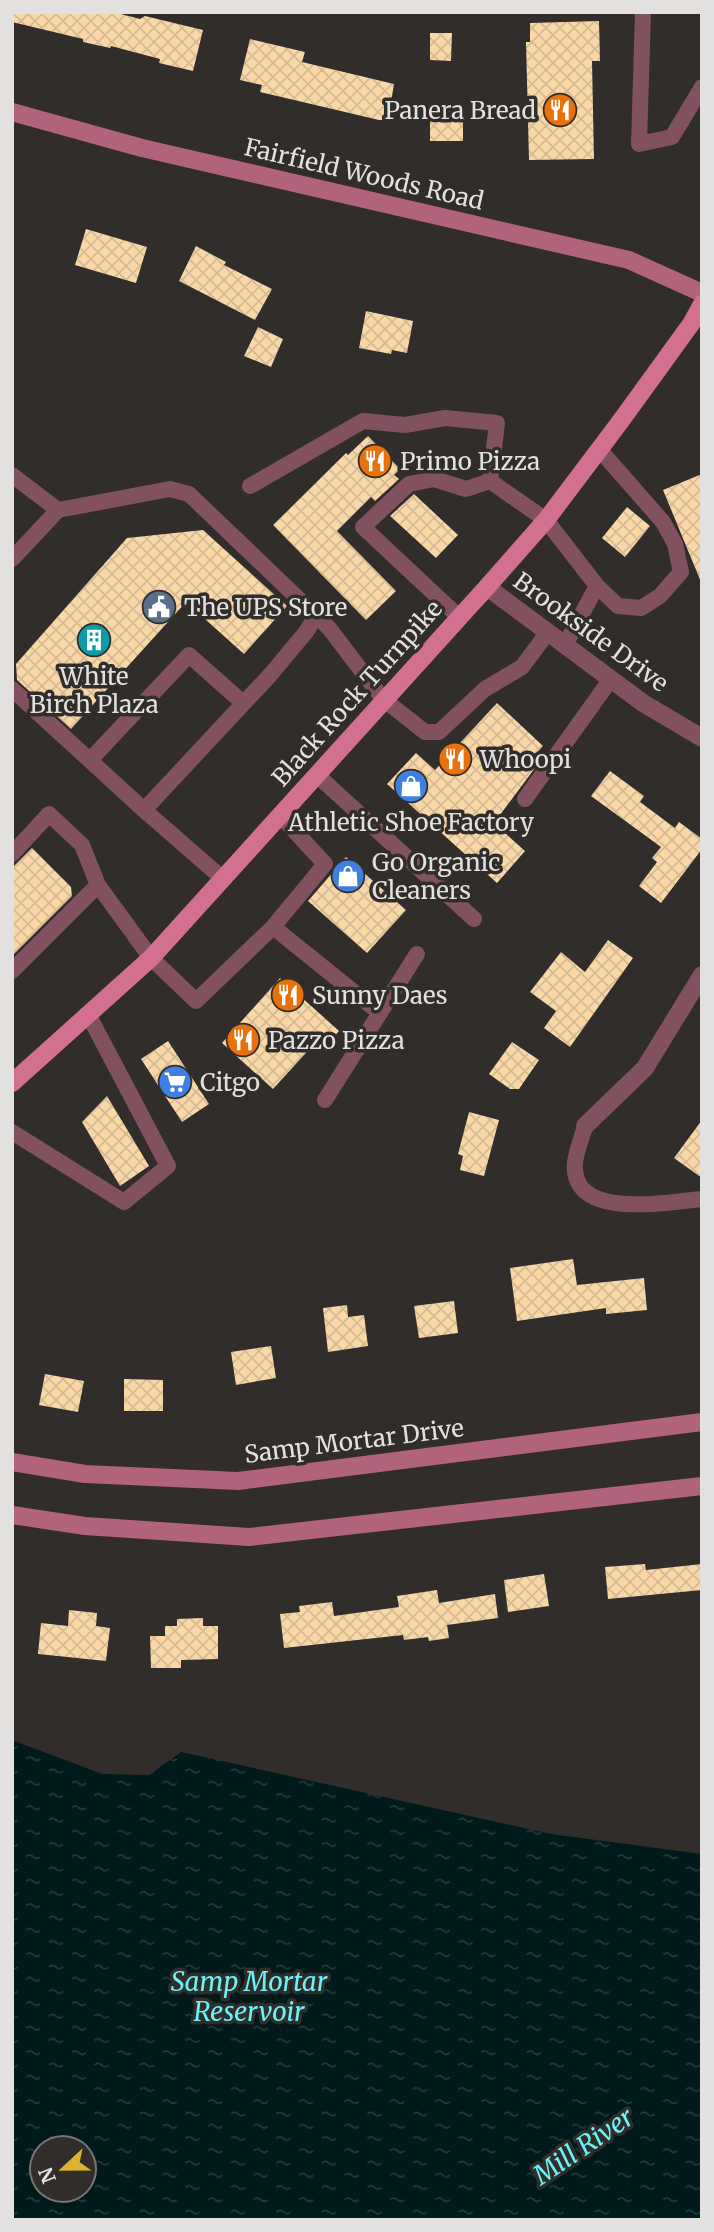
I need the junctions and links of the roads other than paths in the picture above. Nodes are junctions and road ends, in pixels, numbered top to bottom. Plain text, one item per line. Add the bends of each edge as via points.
1 (643, 12) edge
2 (702, 87) edge
3 (12, 113) edge
4 (702, 293) edge
5 (702, 304) edge
6 (599, 449) junction
7 (12, 475) edge
8 (490, 481) junction
9 (250, 486) dead end
10 (58, 510) junction
11 (546, 520) junction
12 (12, 559) edge
13 (597, 586) junction
14 (487, 587) junction
15 (316, 616) junction
16 (459, 617) junction
17 (548, 632) junction
18 (565, 645) junction
19 (611, 679) junction
20 (12, 689) edge
21 (383, 699) junction
22 (243, 703) junction
23 (702, 738) edge
24 (90, 760) junction
25 (317, 775) junction
26 (525, 799) dead end
27 (144, 810) junction
28 (280, 815) junction
29 (12, 854) edge
30 (222, 878) junction
31 (98, 885) junction
32 (474, 919) dead end
33 (273, 927) junction
34 (417, 954) dead end
35 (151, 958) junction
36 (12, 971) edge
37 (702, 975) edge
38 (380, 1013) junction
39 (89, 1016) junction
40 (12, 1083) edge
41 (325, 1100) dead end
42 (584, 1126) joint
43 (12, 1132) edge
44 (702, 1199) edge
45 (702, 1422) edge
46 (12, 1462) edge
47 (702, 1486) edge
48 (12, 1515) edge

1 - 2 lane via 639,144 672,136
3 - 4 main road, Fairfield Woods Road via 142,148 629,260
5 - 6 main road, Black Rock Turnpike
6 - 11 main road, Black Rock Turnpike
6 - 13 lane via 663,522 675,544 681,572 660,596 640,608 618,606
7 - 10 lane
8 - 9 lane via 497,424 444,418 405,425 363,421
8 - 11 lane
8 - 16 lane via 466,489 434,479 409,484 363,527
10 - 12 lane
10 - 15 lane via 170,489 189,494
11 - 13 lane
11 - 14 main road, Black Rock Turnpike
13 - 18 lane
14 - 16 main road, Black Rock Turnpike
14 - 17 street, Brookside Drive
15 - 21 lane
15 - 22 lane
16 - 21 main road, Black Rock Turnpike
17 - 18 street, Brookside Drive
17 - 21 lane via 516,671 485,689 439,732 425,732
18 - 19 street, Brookside Drive
19 - 23 street, Brookside Drive
19 - 26 lane
20 - 24 lane
21 - 25 main road, Black Rock Turnpike
22 - 24 lane via 189,655
22 - 27 lane
24 - 27 lane
25 - 28 main road, Black Rock Turnpike
25 - 32 lane
27 - 30 lane
28 - 30 main road, Black Rock Turnpike
28 - 33 lane via 324,864
29 - 31 lane via 49,814 82,845
30 - 35 main road, Black Rock Turnpike
31 - 35 lane
31 - 36 lane
33 - 35 lane via 196,1001
33 - 38 lane
34 - 38 lane
35 - 39 main road, Black Rock Turnpike
37 - 42 street via 645,1068
38 - 41 lane
39 - 40 main road, Black Rock Turnpike
39 - 43 lane via 168,1166 124,1202
42 - 44 lane via 575,1164 578,1182 586,1193 604,1202 640,1205
45 - 46 main road, Samp Mortar Drive via 239,1481 85,1474
47 - 48 main road via 249,1537 85,1526

